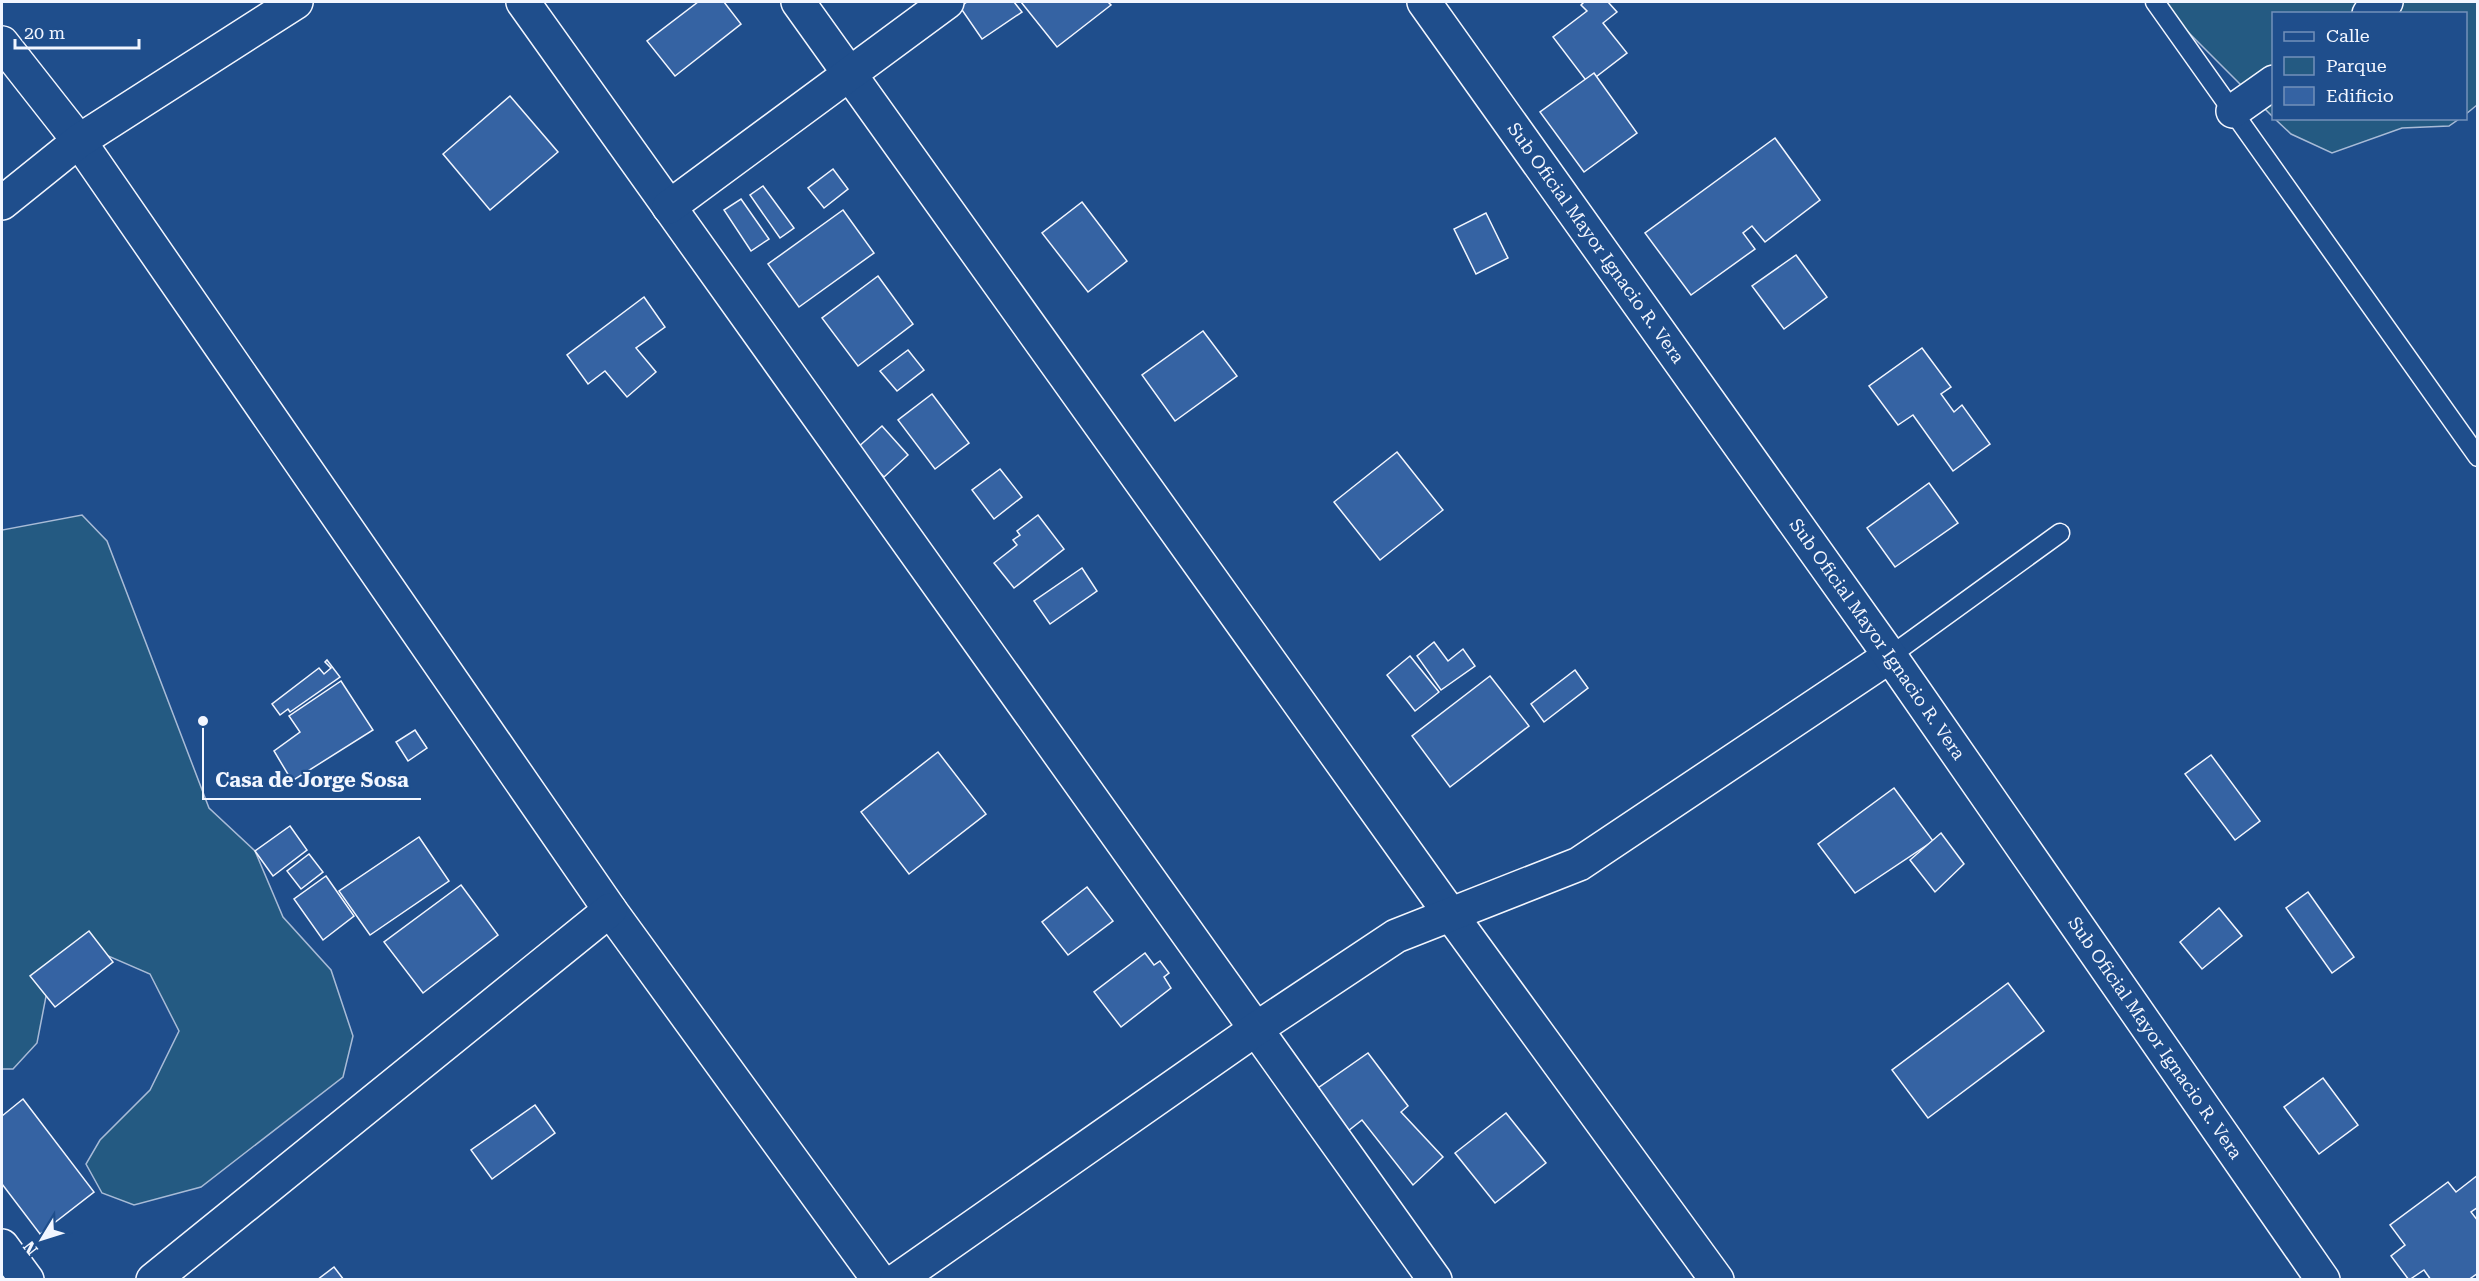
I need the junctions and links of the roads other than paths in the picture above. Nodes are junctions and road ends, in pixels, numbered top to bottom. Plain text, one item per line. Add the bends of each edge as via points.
1 (296, 2) edge
2 (523, 2) edge
3 (798, 2) edge
4 (947, 2) edge
5 (1424, 2) edge
6 (2155, 2) edge
7 (2386, 2) edge
8 (2372, 12) edge
9 (2, 43) edge
10 (850, 73) junction
11 (2272, 83) edge
12 (2233, 111) junction
13 (79, 141) junction
14 (2, 203) edge
15 (669, 207) junction
16 (2478, 457) edge
17 (2060, 533) dead end
18 (1890, 656) junction
19 (610, 910) junction
20 (1451, 915) junction
21 (1256, 1029) junction
22 (2, 1246) edge
23 (27, 1280) edge
24 (153, 1280) edge
25 (879, 1280) edge
26 (897, 1280) edge
27 (1435, 1280) edge
28 (1717, 1280) edge
29 (2323, 1280) edge

1 - 13 street
2 - 15 street
3 - 10 street
4 - 10 street
5 - 18 street, Sub Oficial Mayor Ignacio R. Vera
6 - 12 lane
7 - 8 street
9 - 13 street
10 - 15 street
10 - 20 street
11 - 12 street
12 - 16 lane
13 - 14 street
13 - 19 street
15 - 21 street
17 - 18 lane
18 - 20 street via 1579,864
18 - 29 street, Sub Oficial Mayor Ignacio R. Vera
19 - 24 street
19 - 25 street
20 - 21 street via 1396,936
20 - 28 street
21 - 26 street
21 - 27 street
22 - 23 street

